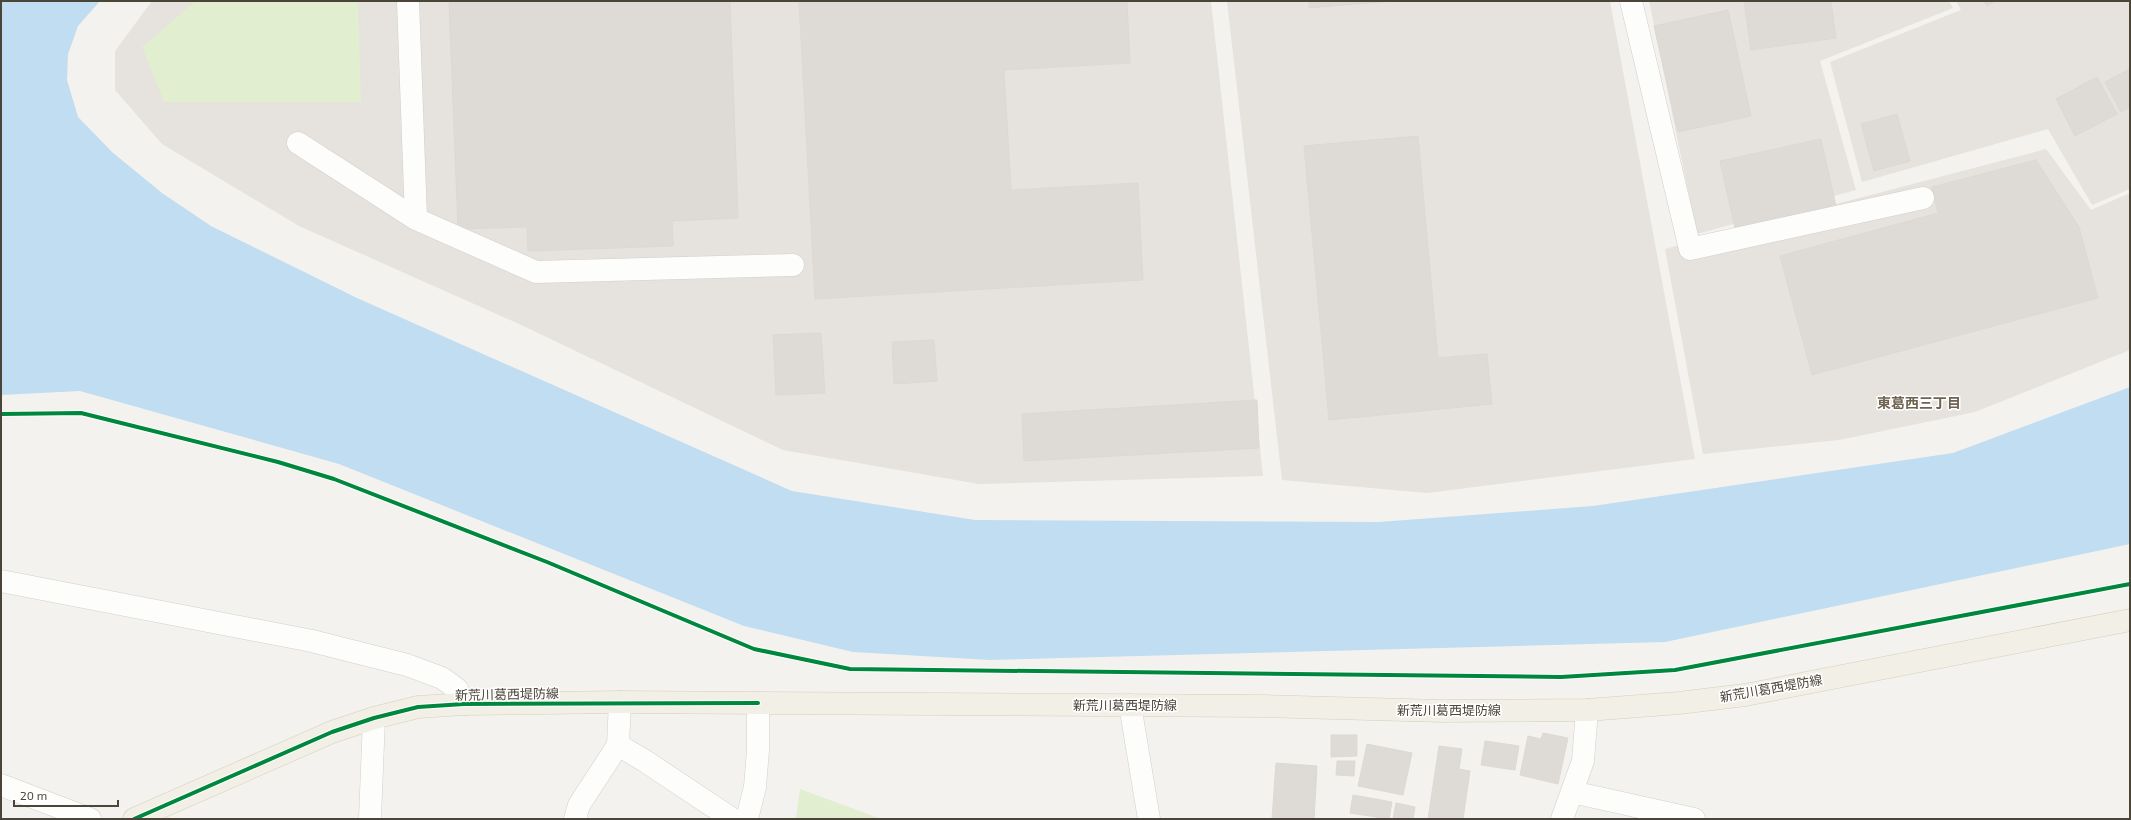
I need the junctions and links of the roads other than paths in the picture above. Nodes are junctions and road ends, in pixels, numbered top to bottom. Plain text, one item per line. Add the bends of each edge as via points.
1 (408, 1) edge
2 (1631, 1) edge
3 (298, 143) dead end
4 (1923, 198) dead end
5 (416, 219) junction
6 (793, 265) dead end
7 (1, 581) edge
8 (2130, 620) edge
9 (620, 702) junction
10 (758, 703) junction
11 (464, 704) junction
12 (1130, 705) junction
13 (1587, 710) junction
14 (374, 718) junction
15 (618, 745) junction
16 (1, 785) edge
17 (1572, 792) junction
18 (90, 819) edge
19 (134, 819) edge
20 (370, 819) edge
21 (575, 819) edge
22 (732, 819) edge
23 (747, 819) edge
24 (1149, 819) edge
25 (1562, 819) edge
26 (1694, 819) edge

1 - 5 street
2 - 4 street via 1690,249
3 - 5 street
5 - 6 street via 536,272
7 - 11 street via 312,641 406,665 442,678 457,689
8 - 13 main road, 新荒川葛西堤防線 via 1745,695
9 - 10 main road, 新荒川葛西堤防線
9 - 11 main road, 新荒川葛西堤防線
9 - 15 street
10 - 12 main road, 新荒川葛西堤防線
10 - 23 street via 755,787
11 - 14 main road, 新荒川葛西堤防線 via 418,708
12 - 13 main road, 新荒川葛西堤防線 via 1442,711
12 - 24 street
13 - 17 street via 1583,761
14 - 19 main road, 新荒川葛西堤防線 via 332,732
14 - 20 street
15 - 21 street via 579,805
15 - 22 street
16 - 18 street
17 - 25 street
17 - 26 street

